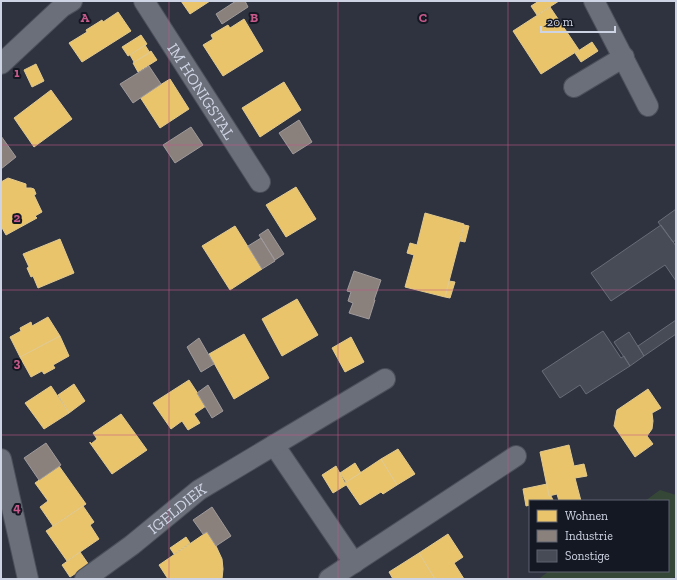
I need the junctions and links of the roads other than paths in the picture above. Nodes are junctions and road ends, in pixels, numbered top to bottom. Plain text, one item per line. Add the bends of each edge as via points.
1 (72, 1) edge
2 (144, 1) edge
3 (594, 1) edge
4 (624, 57) junction
5 (1, 64) edge
6 (574, 87) dead end
7 (648, 106) dead end
8 (260, 182) dead end
9 (385, 379) dead end
10 (274, 445) junction
11 (516, 456) dead end
12 (1, 459) edge
13 (354, 563) junction
14 (28, 579) edge
15 (85, 579) edge
16 (330, 579) edge

1 - 5 street via 62,7
2 - 8 street, IM HONIGSTAL
3 - 4 street
4 - 6 street
4 - 7 street
9 - 10 street, IGELDIEK
10 - 13 street
10 - 15 street, IGELDIEK via 199,490 132,545
11 - 13 street
12 - 14 street
13 - 16 street

